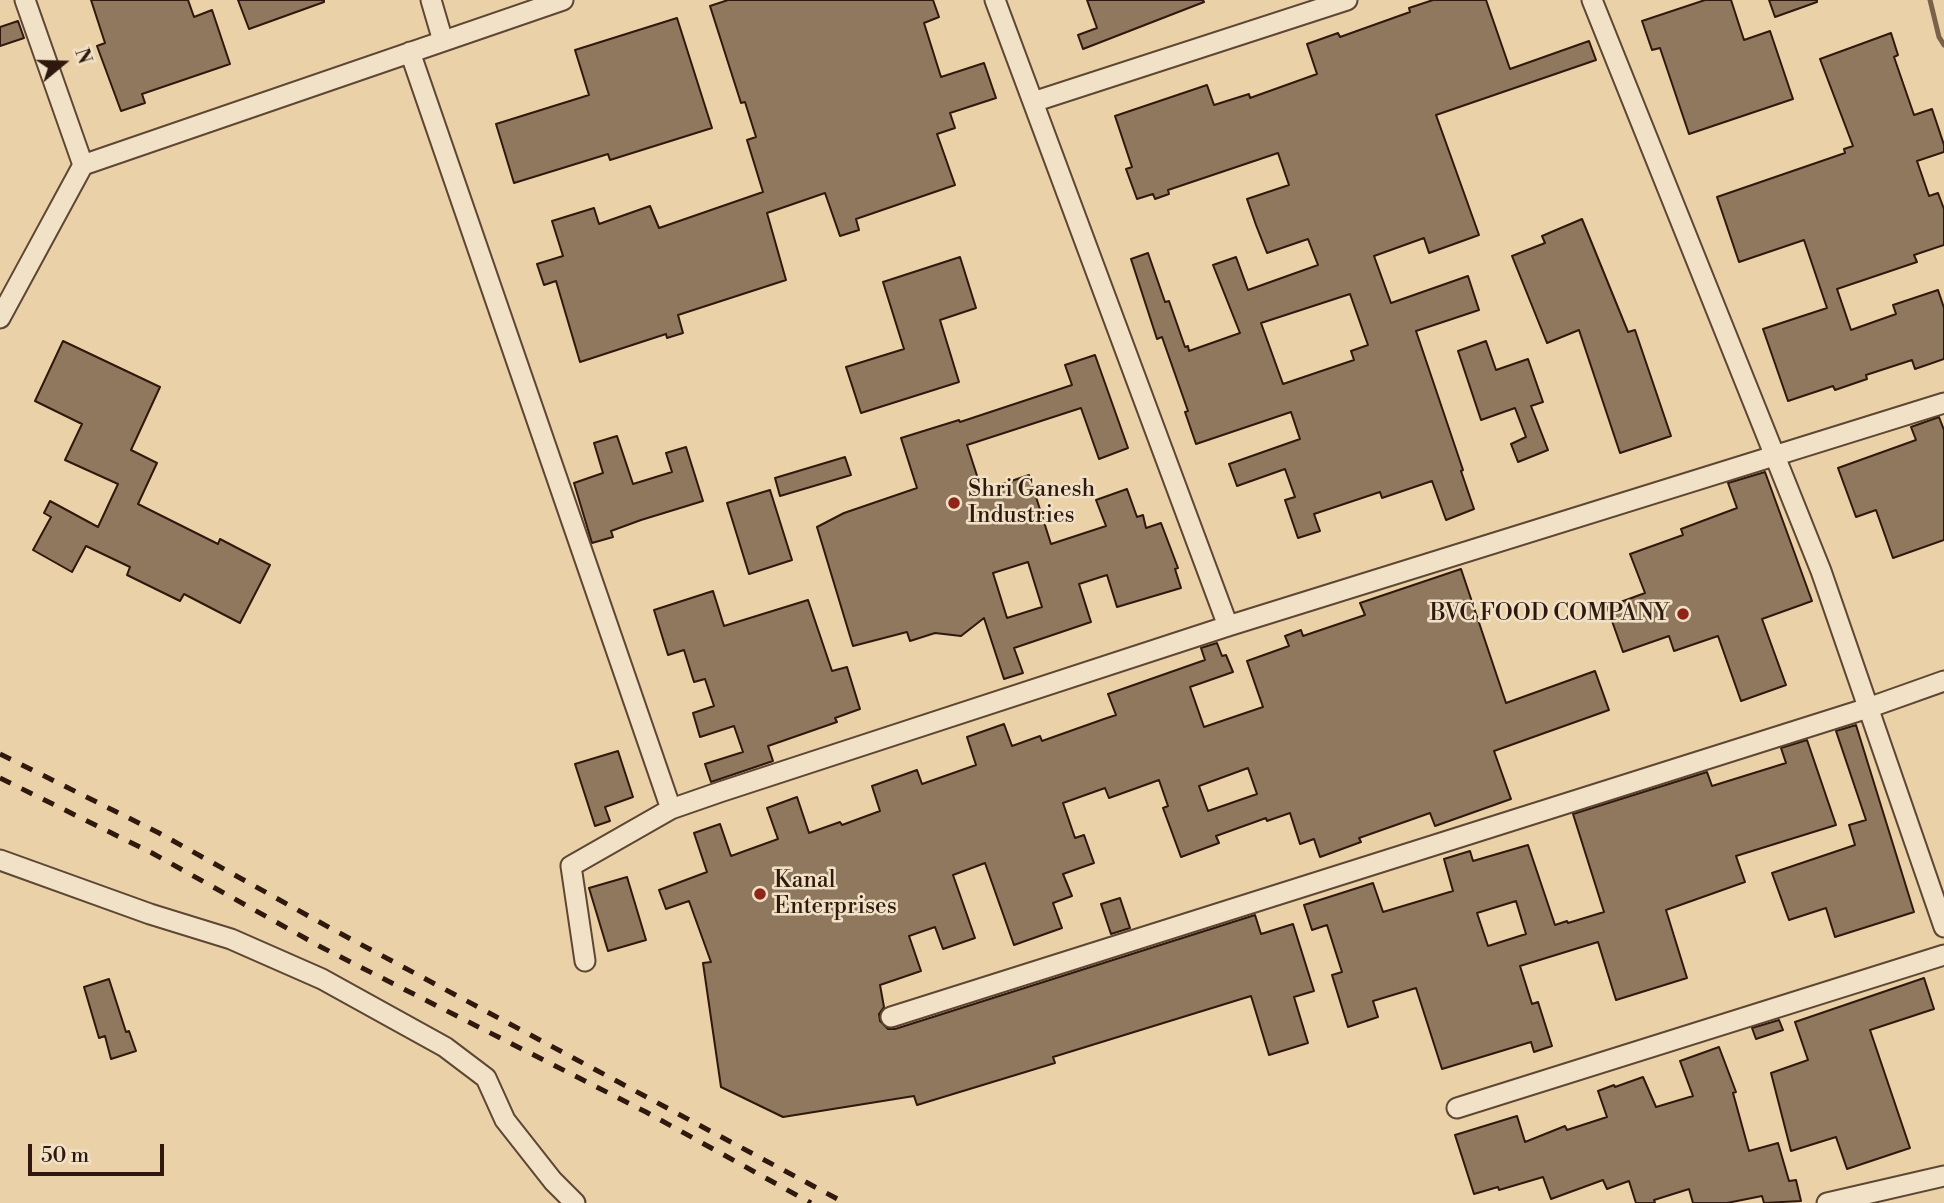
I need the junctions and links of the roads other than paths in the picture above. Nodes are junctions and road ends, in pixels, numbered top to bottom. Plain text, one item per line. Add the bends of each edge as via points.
1 (25, 0) edge
2 (431, 0) edge
3 (563, 0) edge
4 (995, 0) edge
5 (1347, 0) edge
6 (1592, 0) edge
7 (443, 41) junction
8 (410, 52) junction
9 (1033, 102) junction
10 (83, 165) junction
11 (0, 317) edge
12 (1944, 403) edge
13 (1775, 455) junction
14 (1228, 626) junction
15 (1944, 681) edge
16 (1868, 708) junction
17 (671, 809) junction
18 (0, 860) edge
19 (1944, 927) edge
20 (1944, 955) edge
21 (585, 961) dead end
22 (891, 1017) dead end
23 (1457, 1108) dead end
24 (1944, 1175) edge
25 (575, 1203) edge
26 (1827, 1203) edge

1 - 10 street
2 - 7 street
3 - 7 street
4 - 9 street
5 - 9 street
6 - 13 street
7 - 8 street
8 - 10 street
8 - 17 street
9 - 14 street
10 - 11 street
12 - 13 street
13 - 14 street
13 - 16 street
14 - 17 street
15 - 16 street
16 - 19 street
16 - 22 street
17 - 21 street via 571,866
18 - 25 street via 231,939 322,979 445,1047 486,1078 505,1120
20 - 23 street
24 - 26 street

